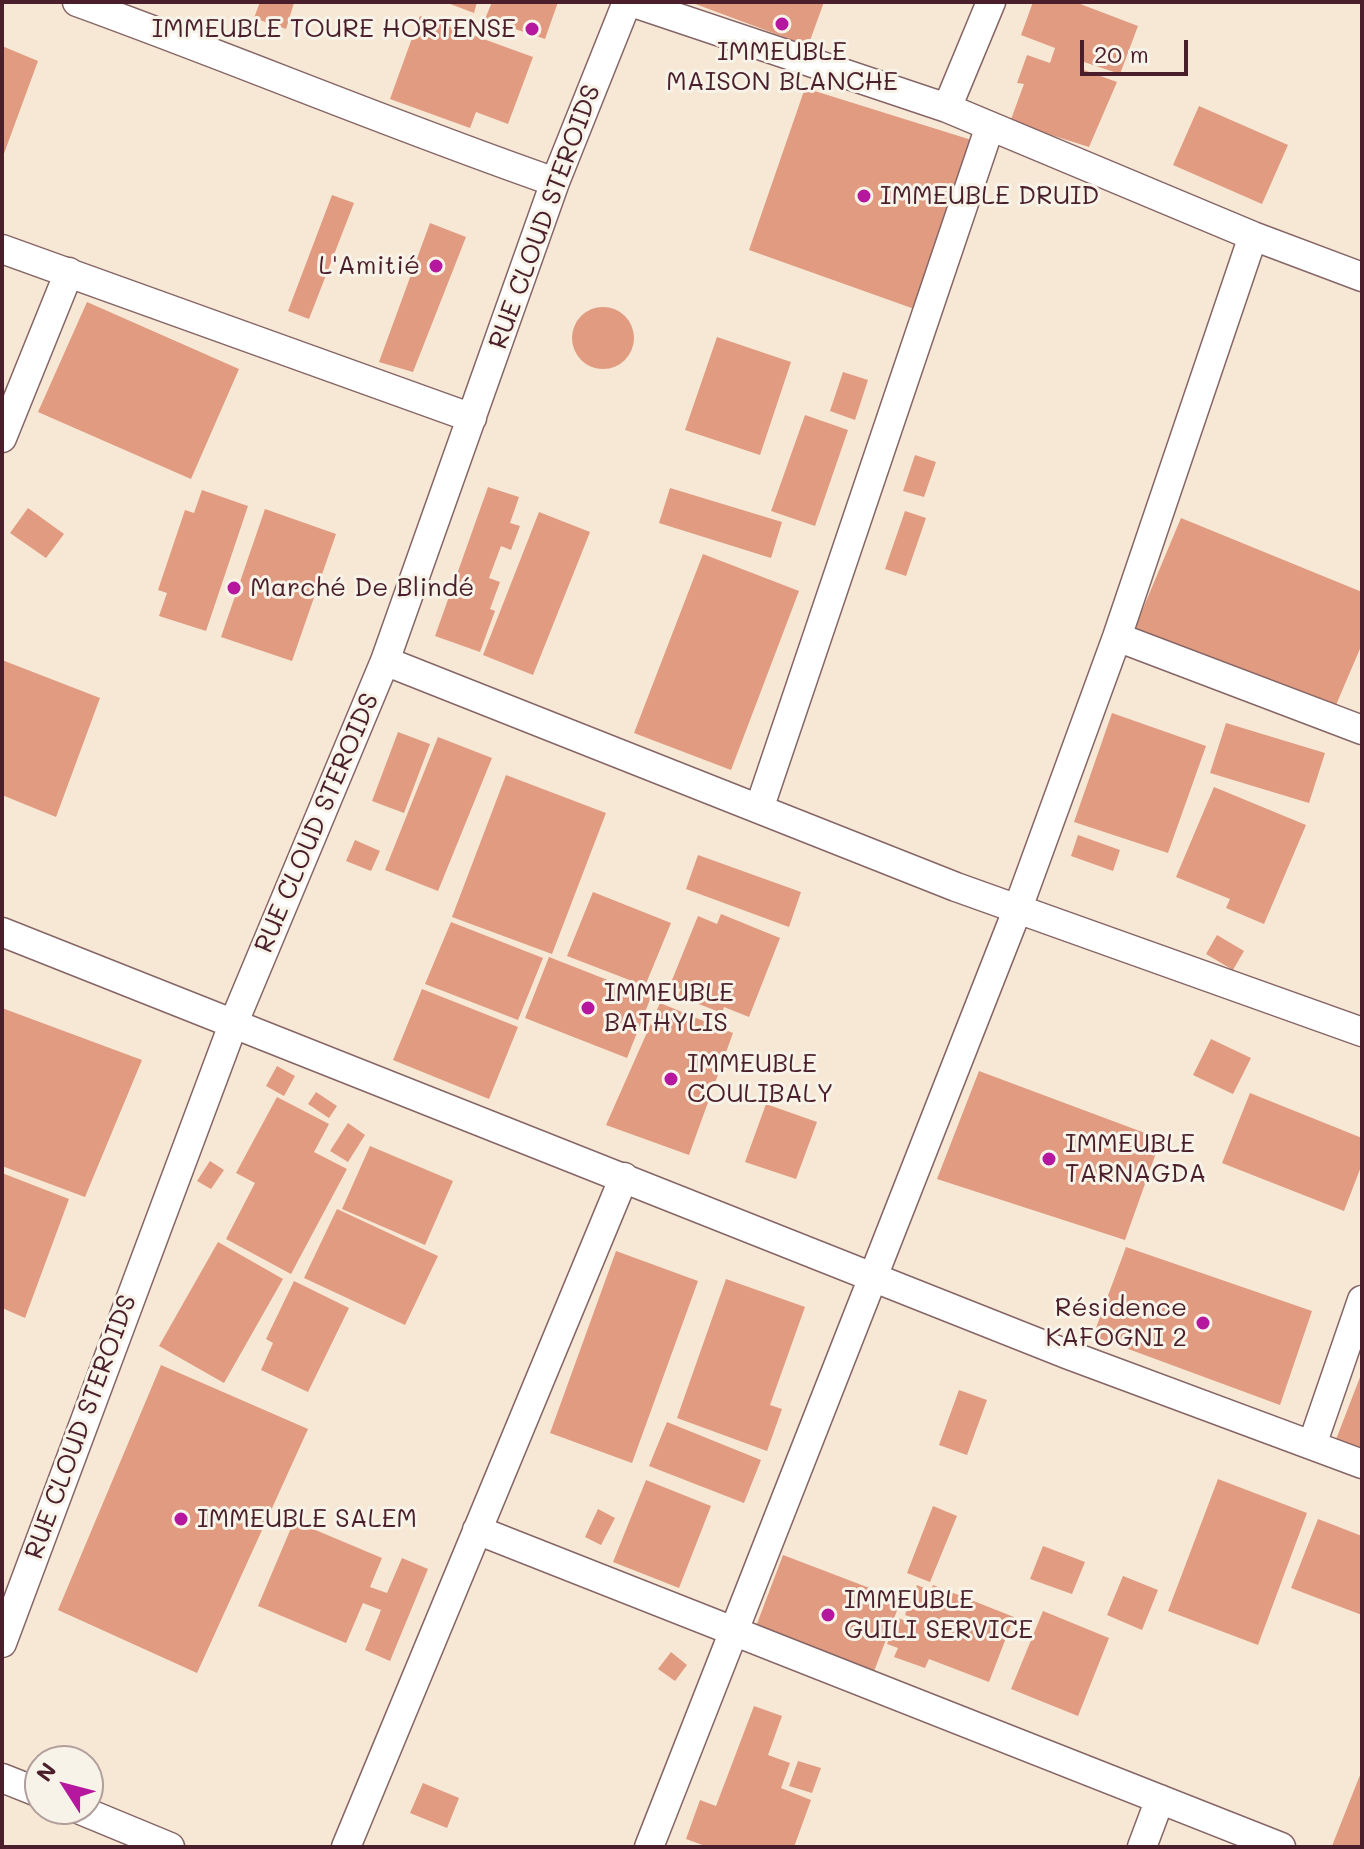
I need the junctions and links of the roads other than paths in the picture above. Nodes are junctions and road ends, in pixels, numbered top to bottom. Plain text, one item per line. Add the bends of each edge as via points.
1 (77, 2) edge
2 (629, 2) edge
3 (991, 2) edge
4 (947, 108) junction
5 (990, 126) junction
6 (555, 182) junction
7 (1253, 236) junction
8 (2, 249) edge
9 (69, 272) junction
10 (1362, 277) edge
11 (472, 418) junction
12 (2, 438) edge
13 (1117, 637) junction
14 (385, 661) junction
15 (1362, 730) edge
16 (760, 806) junction
17 (1018, 908) junction
18 (2, 932) edge
19 (234, 1022) junction
20 (1362, 1032) edge
21 (624, 1177) junction
22 (872, 1276) junction
23 (1362, 1300) edge
24 (1312, 1445) junction
25 (1362, 1464) edge
26 (477, 1530) junction
27 (736, 1632) junction
28 (2, 1643) edge
29 (2, 1778) edge
30 (24, 1787) edge
31 (1160, 1799) junction
32 (104, 1820) edge
33 (170, 1847) edge
34 (346, 1847) edge
35 (649, 1847) edge
36 (1142, 1847) edge
37 (1281, 1847) edge

1 - 6 street
2 - 4 street
2 - 6 street, RUE CLOUD STEROIDS
3 - 4 street
4 - 5 street
5 - 7 street
5 - 16 street
6 - 11 street, RUE CLOUD STEROIDS
7 - 10 street
7 - 13 street
8 - 9 street
9 - 11 street
9 - 12 street
11 - 14 street, RUE CLOUD STEROIDS
13 - 15 street
13 - 17 street
14 - 16 street
14 - 19 street, RUE CLOUD STEROIDS
16 - 17 street
17 - 20 street
17 - 22 street
18 - 19 street
19 - 21 street
19 - 28 street, RUE CLOUD STEROIDS
21 - 22 street
21 - 26 street
22 - 24 street
22 - 27 street
23 - 24 street
24 - 25 street
26 - 27 street
26 - 34 street
27 - 31 street
27 - 35 street
29 - 30 street
31 - 36 street
31 - 37 street
32 - 33 street

